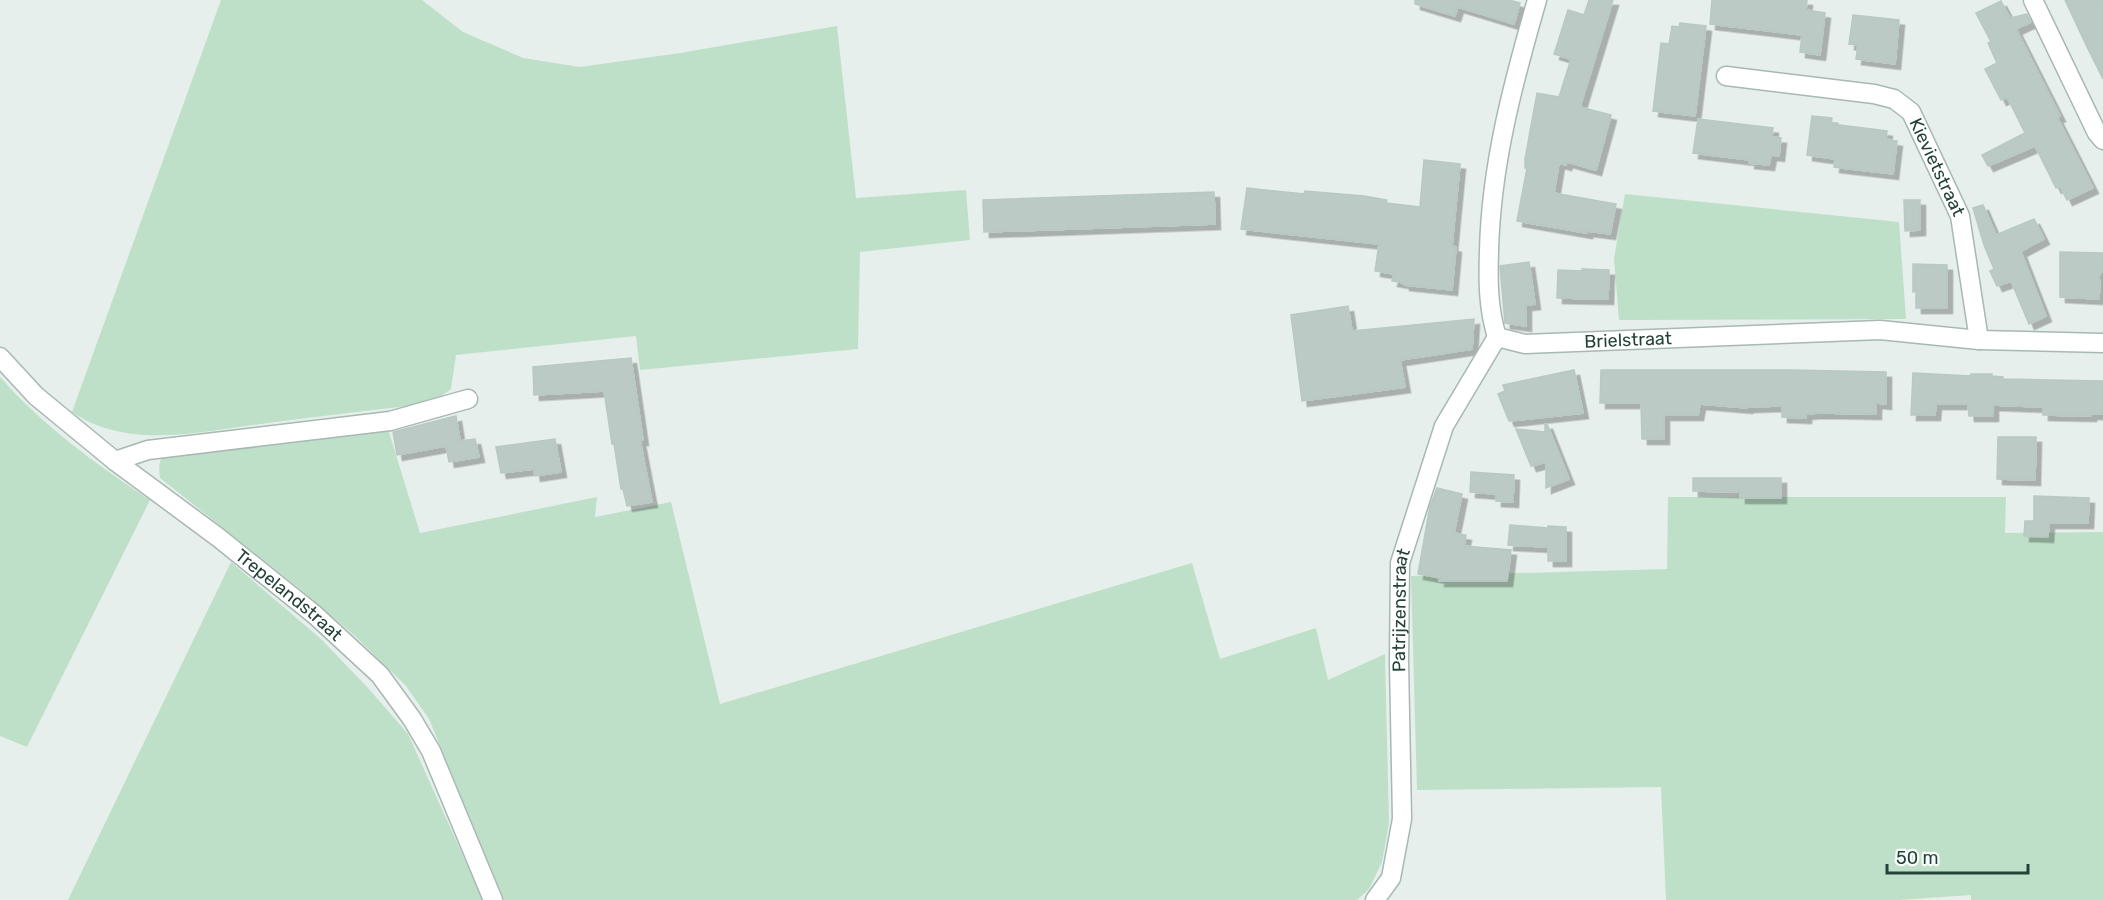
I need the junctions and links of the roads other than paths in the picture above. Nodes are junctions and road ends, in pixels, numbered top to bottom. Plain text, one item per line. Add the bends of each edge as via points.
1 (1537, 0) edge
2 (2033, 0) edge
3 (1726, 76) dead end
4 (2103, 140) edge
5 (1497, 337) junction
6 (1978, 340) junction
7 (2103, 342) edge
8 (0, 357) edge
9 (468, 399) dead end
10 (115, 461) junction
11 (493, 900) edge
12 (1375, 900) edge

1 - 5 street via 1498,150 1490,216 1488,295
2 - 4 street
3 - 6 street, Kievietstraat via 1875,94 1894,99 1911,112 1960,216
5 - 6 street, Brielstraat via 1525,344 1880,330
5 - 12 street, Patrijzenstraat via 1444,426 1401,563 1402,819 1391,878
6 - 7 street, Brielstraat
8 - 10 street, Trepelandstraat via 36,396
9 - 10 street via 390,421 148,450
10 - 11 street, Trepelandstraat via 315,615 380,675 430,751

